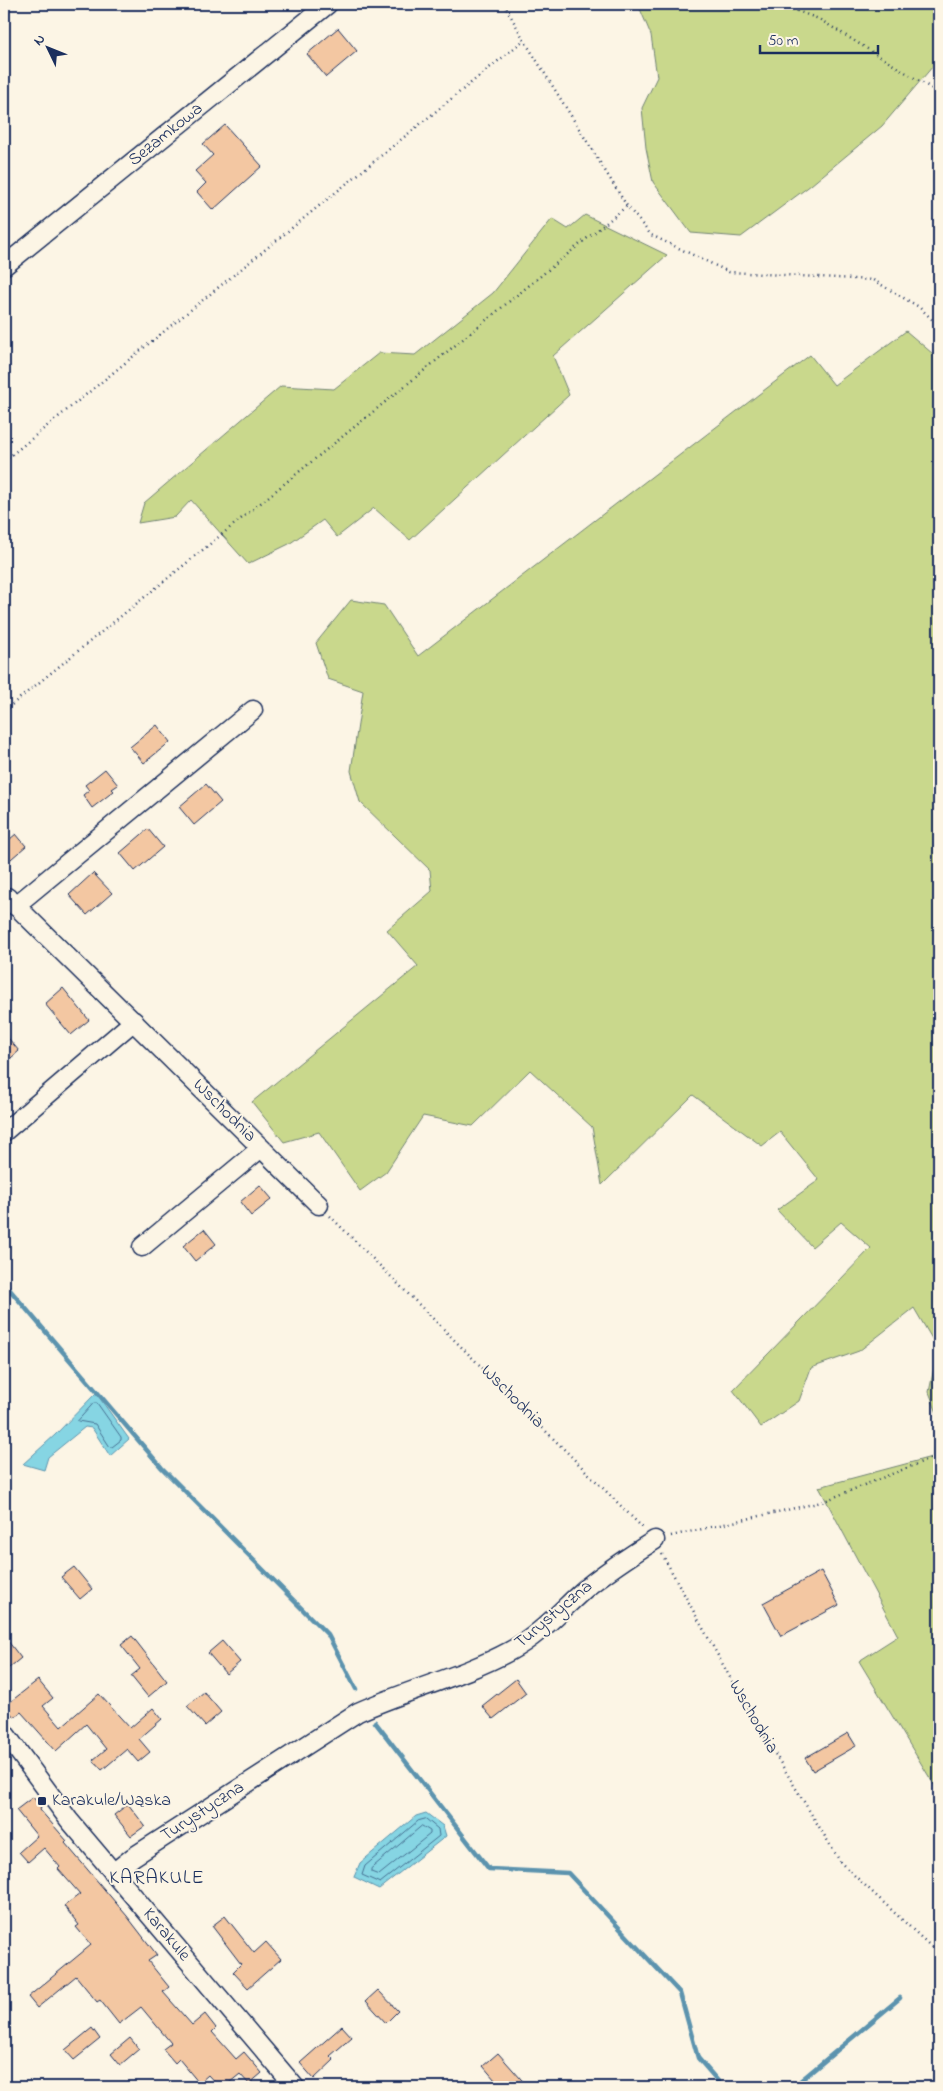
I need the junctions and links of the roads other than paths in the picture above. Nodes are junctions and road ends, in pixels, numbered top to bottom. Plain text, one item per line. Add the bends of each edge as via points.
1 (328, 4) edge
2 (4, 266) edge
3 (253, 710) dead end
4 (9, 901) edge
5 (134, 1021) junction
6 (4, 1132) edge
7 (261, 1148) junction
8 (319, 1205) road end
9 (142, 1246) dead end
10 (655, 1540) road end
11 (4, 1732) edge
12 (113, 1873) junction
13 (295, 2087) edge

1 - 2 street, Sezamkowa
3 - 4 street
4 - 5 street, Wschodnia
5 - 6 street
5 - 7 street, Wschodnia
7 - 8 street, Wschodnia
7 - 9 street
10 - 12 street, Turystyczna via 617,1564 511,1651 358,1712
11 - 12 street, Karakule
12 - 13 street, Karakule

